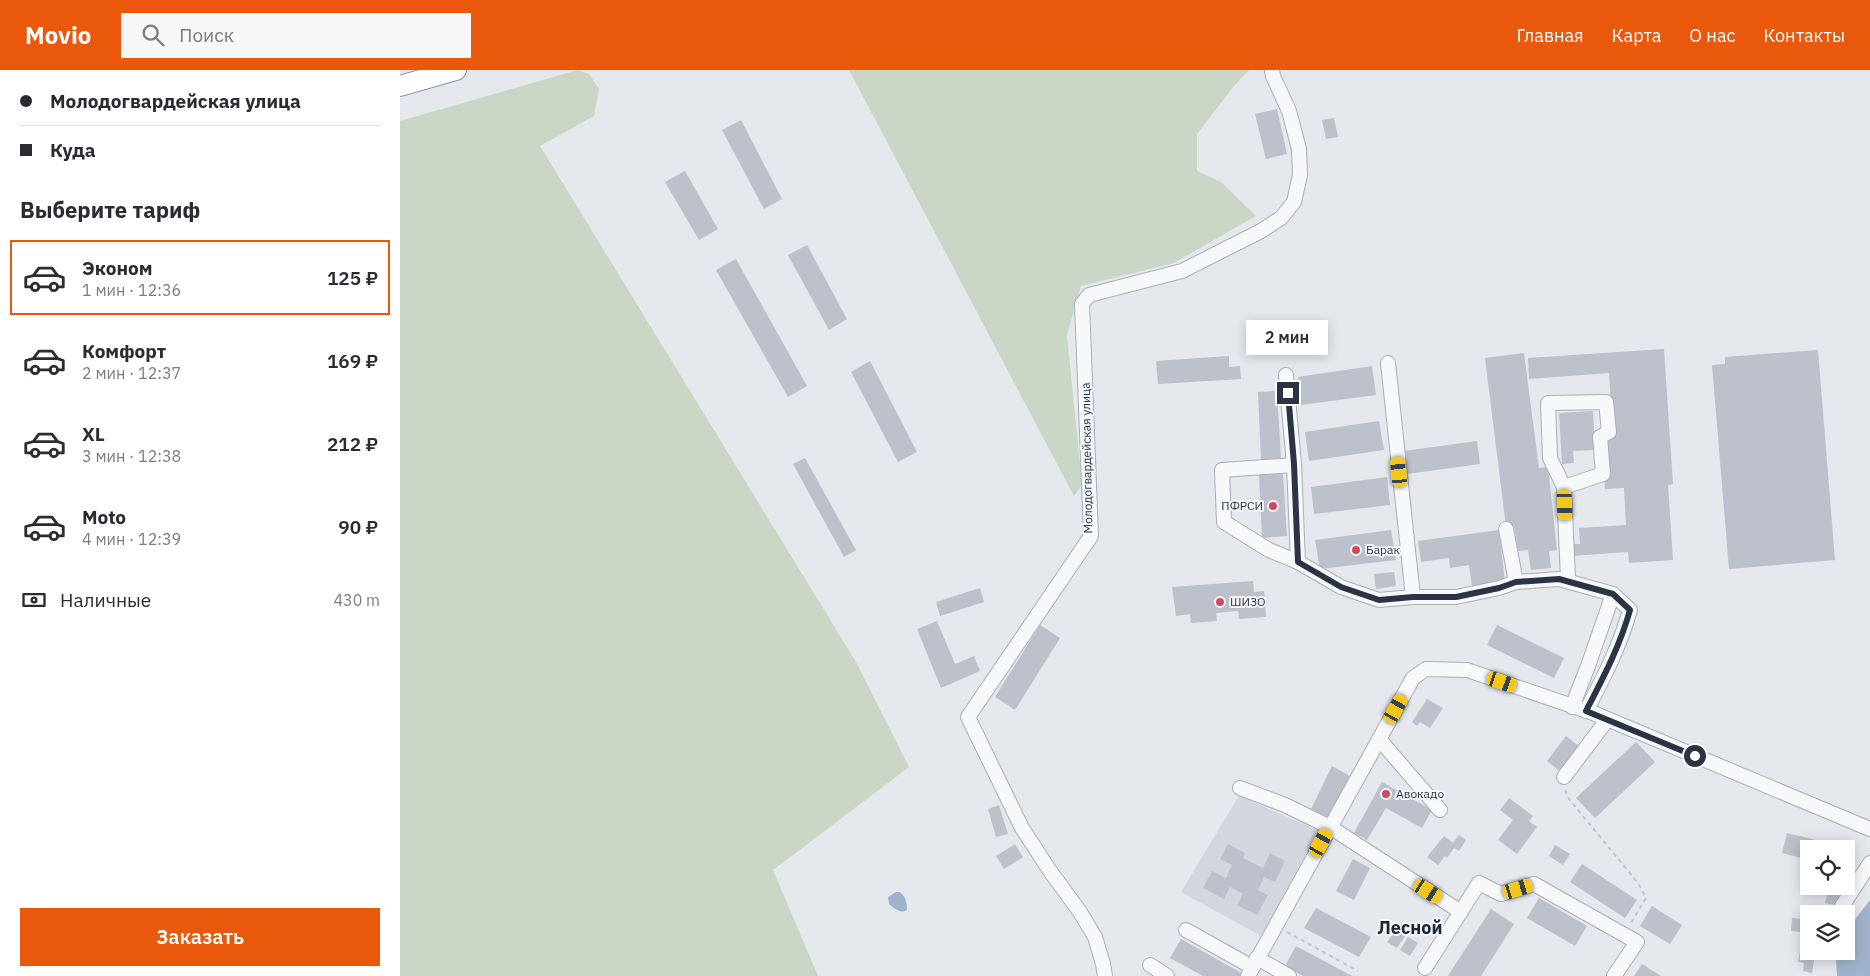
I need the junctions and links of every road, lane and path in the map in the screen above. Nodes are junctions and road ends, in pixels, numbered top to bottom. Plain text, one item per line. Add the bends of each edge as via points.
1 (456, 70) edge
2 (1272, 70) edge
3 (400, 86) edge
4 (1388, 364) dead end
5 (1286, 375) dead end
6 (1294, 464) junction
7 (1564, 486) junction
8 (1506, 529) dead end
9 (1298, 562) junction
10 (1568, 580) junction
11 (1516, 582) junction
12 (1613, 594) junction
13 (1413, 597) junction
14 (1572, 707) junction
15 (1586, 711) junction
16 (1607, 720) junction
17 (1379, 739) junction
18 (1564, 777) joint
19 (1240, 788) dead end
20 (1440, 810) dead end
21 (1330, 827) junction
22 (1870, 829) edge
23 (1870, 862) edge
24 (1843, 905) edge
25 (1461, 912) junction
26 (1276, 925) junction
27 (1186, 930) dead end
28 (1624, 934) junction
29 (1150, 965) dead end
30 (1252, 967) edge
31 (1425, 968) dead end
32 (1358, 971) dead end
33 (1105, 976) edge
34 (1167, 976) edge
35 (1289, 976) edge
36 (1614, 976) edge

1 - 3 highway
2 - 33 street, Молодогвардейская улица via 1300,149 1300,175 1294,202 1281,218 1262,231 1182,271 1089,295 1082,304 1091,536 968,717 1022,828 1095,937
4 - 13 street
5 - 6 street
6 - 9 street
6 - 9 street via 1222,470 1224,522 1269,550
7 - 7 street via 1550,458 1548,403 1606,402 1609,432 1600,437 1603,474
7 - 10 street
8 - 11 street
9 - 13 street via 1341,587 1379,600
10 - 11 street
10 - 12 street
11 - 13 street via 1456,597
12 - 14 street
12 - 15 street via 1630,610 1606,672
14 - 15 street
14 - 17 street via 1467,670 1426,669 1413,678
15 - 16 street
16 - 18 street
16 - 22 street
17 - 20 street
17 - 21 street
18 - 28 path via 1569,799 1645,894 1646,898
19 - 21 street
21 - 25 street
21 - 26 street
23 - 24 street
25 - 28 street via 1479,884 1501,894 1534,884
25 - 31 street
26 - 30 street
26 - 32 path
27 - 30 street
28 - 36 street via 1637,942
29 - 34 street
30 - 35 street

